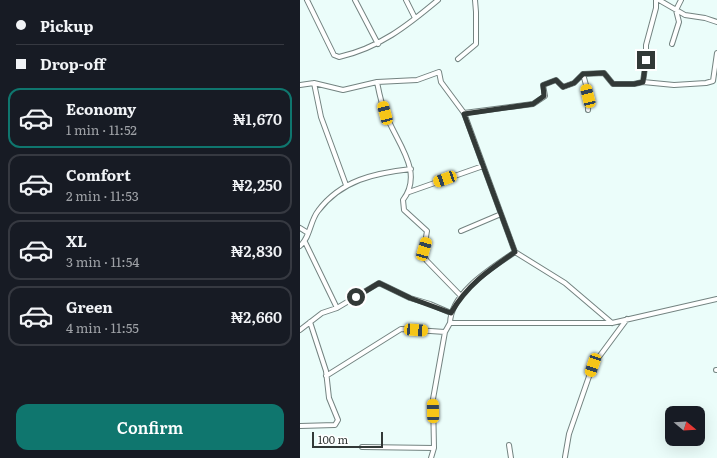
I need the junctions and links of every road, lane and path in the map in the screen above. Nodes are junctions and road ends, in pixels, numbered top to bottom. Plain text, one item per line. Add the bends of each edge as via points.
1 (307, 0) edge
2 (355, 0) edge
3 (406, 0) edge
4 (438, 0) edge
5 (475, 0) edge
6 (656, 0) edge
7 (659, 0) edge
8 (681, 0) edge
9 (676, 10) junction
10 (415, 18) junction
11 (717, 22) edge
12 (378, 44) junction
13 (672, 44) dead end
14 (717, 53) edge
15 (458, 59) dead end
16 (583, 74) junction
17 (377, 82) junction
18 (643, 82) junction
19 (314, 83) junction
20 (300, 85) edge
21 (588, 110) dead end
22 (464, 114) junction
23 (483, 166) junction
24 (411, 169) junction
25 (346, 185) junction
26 (409, 192) junction
27 (501, 214) junction
28 (300, 228) edge
29 (461, 231) dead end
30 (308, 233) junction
31 (305, 242) junction
32 (300, 246) edge
33 (515, 252) junction
34 (461, 296) junction
35 (717, 298) edge
36 (337, 308) junction
37 (451, 313) junction
38 (627, 319) junction
39 (310, 322) junction
40 (450, 323) junction
41 (612, 323) junction
42 (300, 330) edge
43 (445, 332) junction
44 (326, 376) junction
45 (300, 426) edge
46 (509, 445) dead end
47 (362, 447) dead end
48 (434, 448) junction
49 (565, 457) edge
50 (431, 458) edge
51 (511, 458) edge

1 - 12 street via 323,36 336,56
2 - 12 street
3 - 10 street
4 - 10 street
5 - 15 street via 476,44
6 - 18 street via 646,44
7 - 9 street
8 - 9 street
9 - 11 street via 685,15
9 - 13 street via 679,22
10 - 12 street
14 - 18 street via 713,81 674,85
16 - 18 street via 604,73 613,84
16 - 21 street
16 - 22 street via 574,83 563,87 556,80 543,85 544,96 533,104
17 - 19 street via 343,90
17 - 22 street via 417,80 439,72 441,82
17 - 24 street via 385,113
19 - 20 street
19 - 25 street via 321,117
22 - 23 street
23 - 26 street
23 - 27 street
24 - 25 street via 380,172
24 - 26 street
25 - 30 street via 318,211
26 - 34 street via 403,200 404,210 427,231 424,255 427,261
27 - 29 street
27 - 33 street
28 - 30 street
30 - 31 street
31 - 32 street
31 - 36 street
33 - 34 street via 486,272
33 - 41 street via 565,284
34 - 37 street
35 - 38 street
36 - 37 street via 379,283
36 - 39 street via 322,313
37 - 40 street
38 - 41 street
38 - 49 street via 593,365 569,434
39 - 42 street
39 - 44 street
40 - 41 street
40 - 43 street
43 - 44 street via 401,329
43 - 48 street via 433,399
44 - 45 street via 329,398 338,420 335,425
46 - 51 street
47 - 48 street
48 - 50 street

